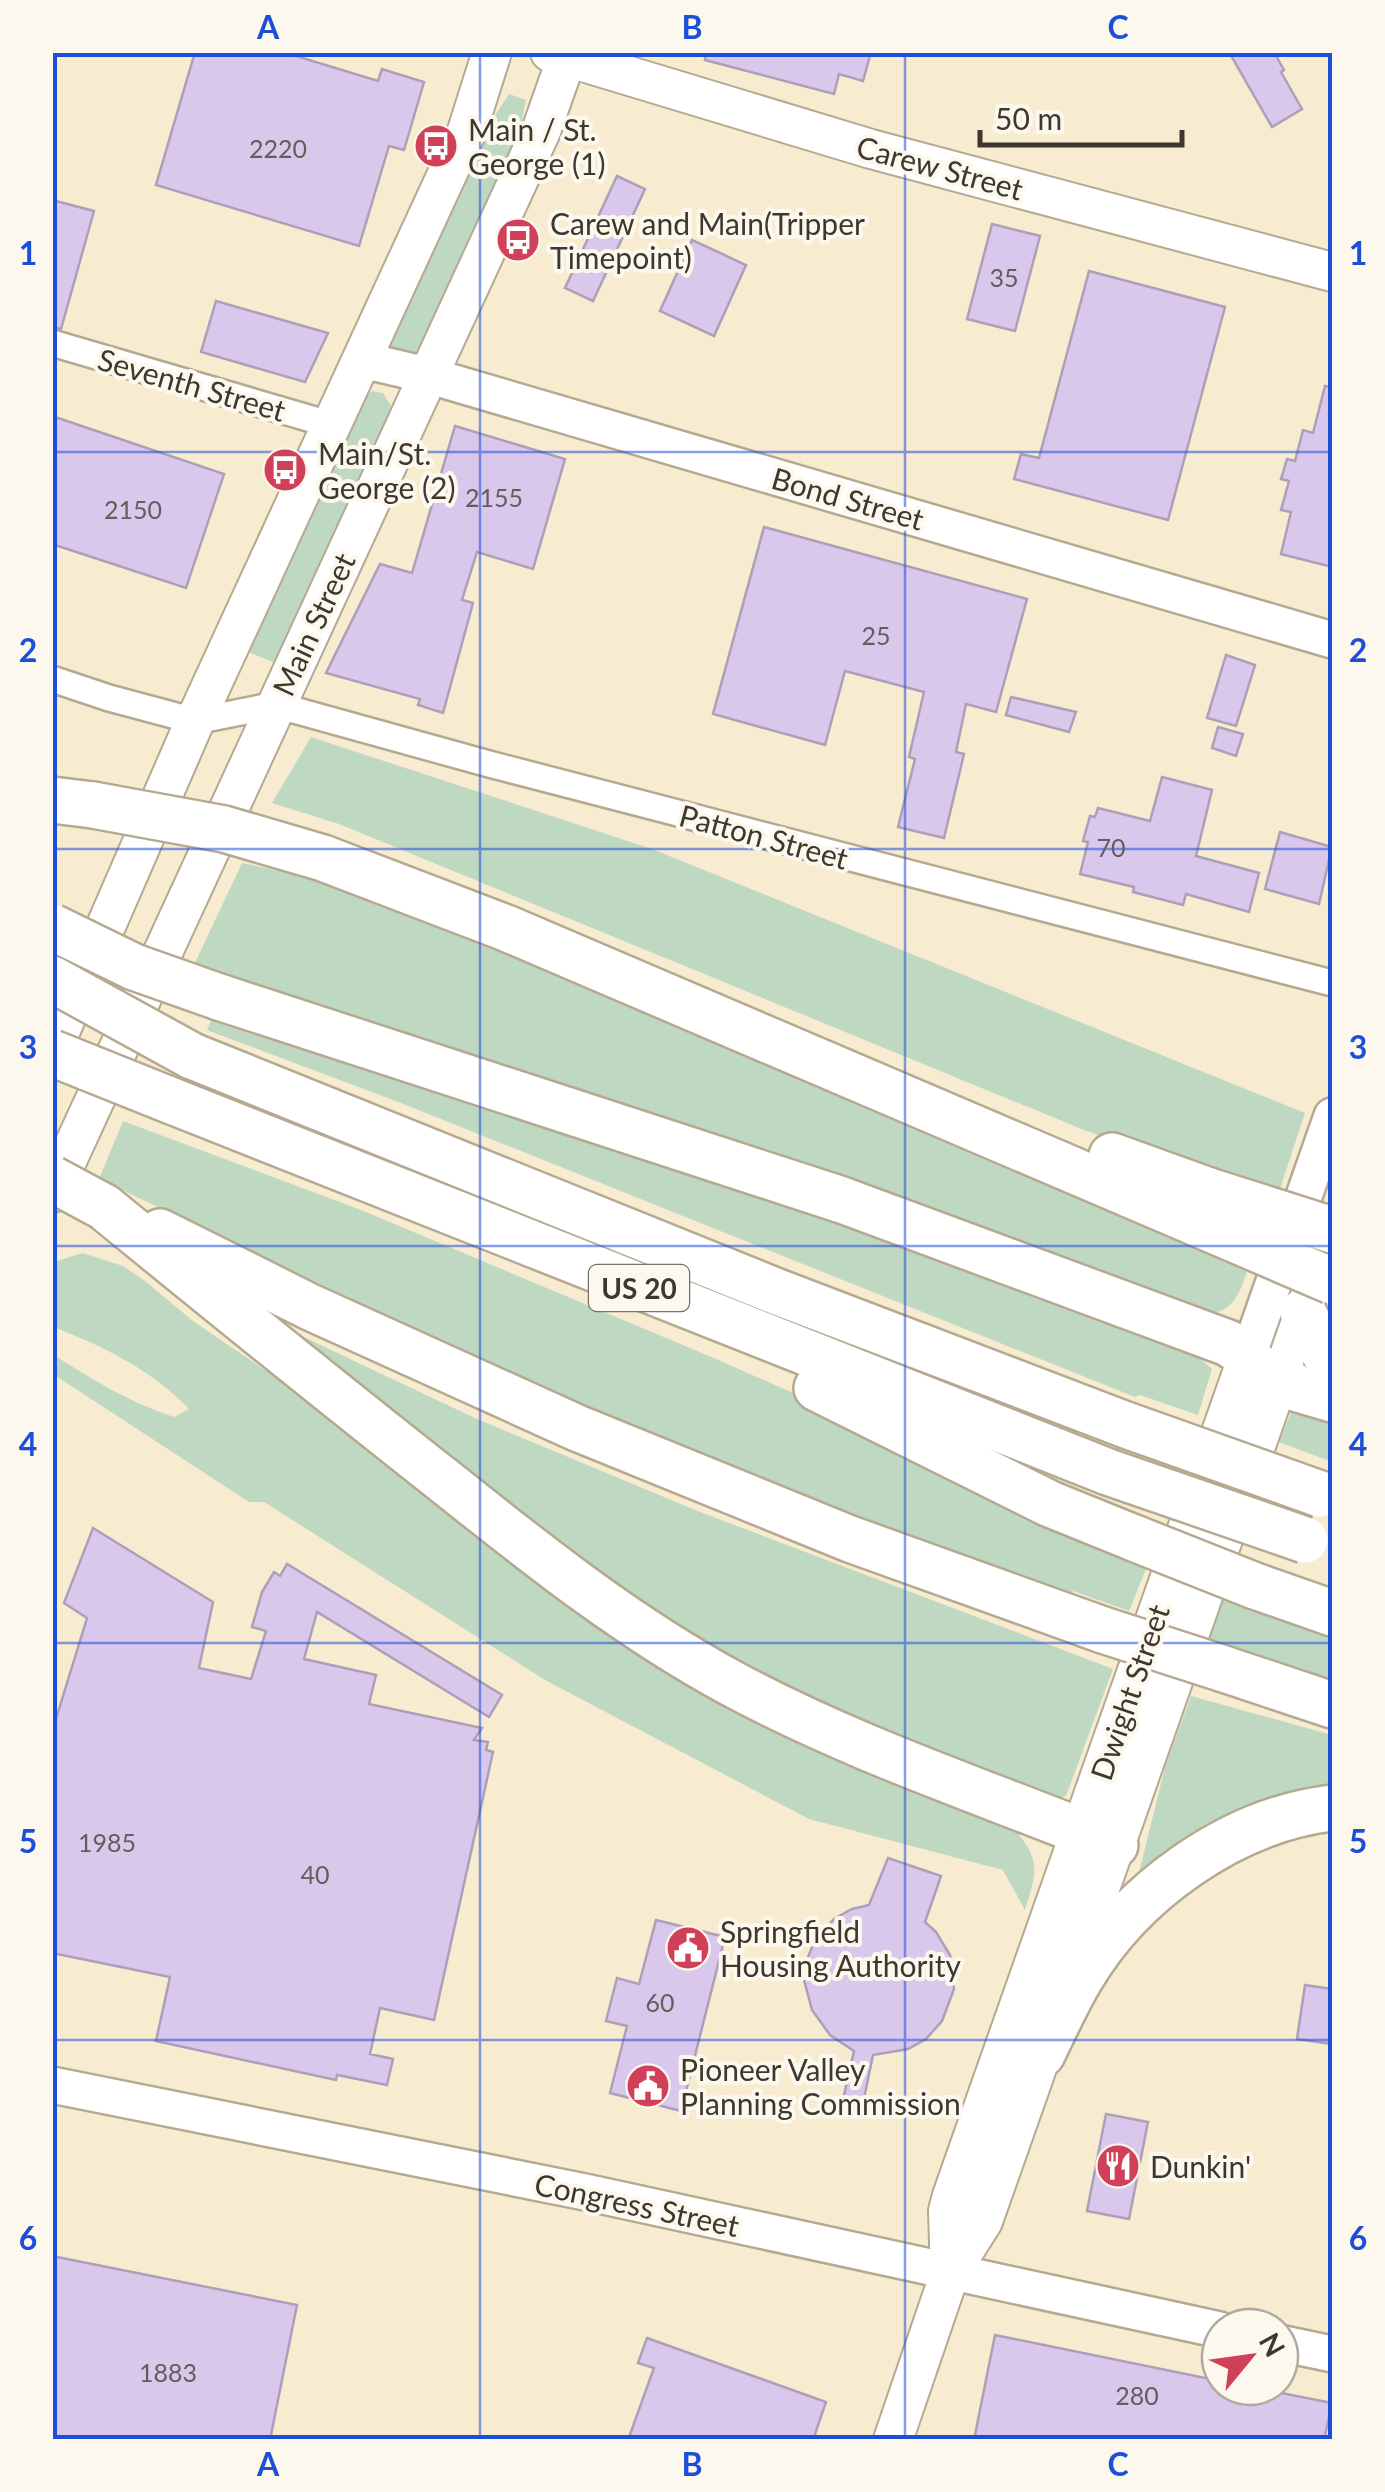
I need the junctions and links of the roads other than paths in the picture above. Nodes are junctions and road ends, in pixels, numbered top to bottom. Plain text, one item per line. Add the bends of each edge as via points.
1 (492, 52) edge
2 (562, 54) edge
3 (1332, 272) edge
4 (52, 344) edge
5 (362, 360) junction
6 (427, 375) junction
7 (332, 424) junction
8 (1332, 640) edge
9 (52, 678) edge
10 (276, 705) junction
11 (195, 721) junction
12 (73, 802) edge
13 (52, 927) edge
14 (52, 979) edge
15 (1332, 983) edge
16 (52, 1052) edge
17 (1332, 1116) edge
18 (52, 1179) edge
19 (52, 1193) edge
20 (104, 1207) junction
21 (1204, 1208) junction
22 (1332, 1228) edge
23 (1318, 1297) edge
24 (669, 1300) junction
25 (1264, 1366) junction
26 (1332, 1368) edge
27 (1332, 1399) edge
28 (1326, 1496) edge
29 (1318, 1544) edge
30 (1332, 1613) edge
31 (1332, 1705) edge
32 (1332, 1808) edge
33 (1098, 1838) junction
34 (1042, 2054) junction
35 (52, 2085) edge
36 (950, 2273) junction
37 (1200, 2326) edge
38 (1300, 2347) edge
39 (1332, 2354) edge
40 (892, 2440) edge

1 - 5 main road via 467,132
2 - 3 main road, Carew Street via 871,149
2 - 6 main road, Main Street via 540,130
4 - 7 street, Seventh Street
5 - 6 main road, Bond Street
5 - 7 main road
6 - 8 main road, Bond Street
6 - 10 main road, Main Street
7 - 11 main road
9 - 11 street
10 - 11 street, Patton Street
10 - 15 street, Patton Street
10 - 19 main road, Main Street
11 - 16 main road
12 - 21 highway, bridge via 224,829 323,858 811,1058
13 - 25 highway, bridge via 134,967 219,997 842,1200 1228,1344
14 - 28 highway, US 20, bridge via 192,1056 775,1291
16 - 24 highway, US 20, bridge
17 - 25 main road, Dwight Street
18 - 20 highway, bridge
20 - 31 highway, bridge via 577,1428 850,1538
20 - 33 highway via 402,1450 649,1634 805,1719
21 - 22 highway, bridge
21 - 23 highway, bridge
22 - 23 main road, Dwight Street
23 - 25 main road, Dwight Street
23 - 26 highway
24 - 29 highway, US 20, bridge via 1108,1472
24 - 30 highway, bridge via 815,1387 1050,1504
25 - 27 highway via 1298,1389
25 - 33 main road, Dwight Street
32 - 34 highway via 1245,1834 1154,1892 1080,1978
33 - 34 main road, Dwight Street
33 - 36 main road, Dwight Street via 948,2212
34 - 36 main road, Dwight Street via 983,2221
35 - 36 main road, Congress Street
36 - 37 main road, Congress Street
36 - 40 main road, Dwight Street
38 - 39 main road

